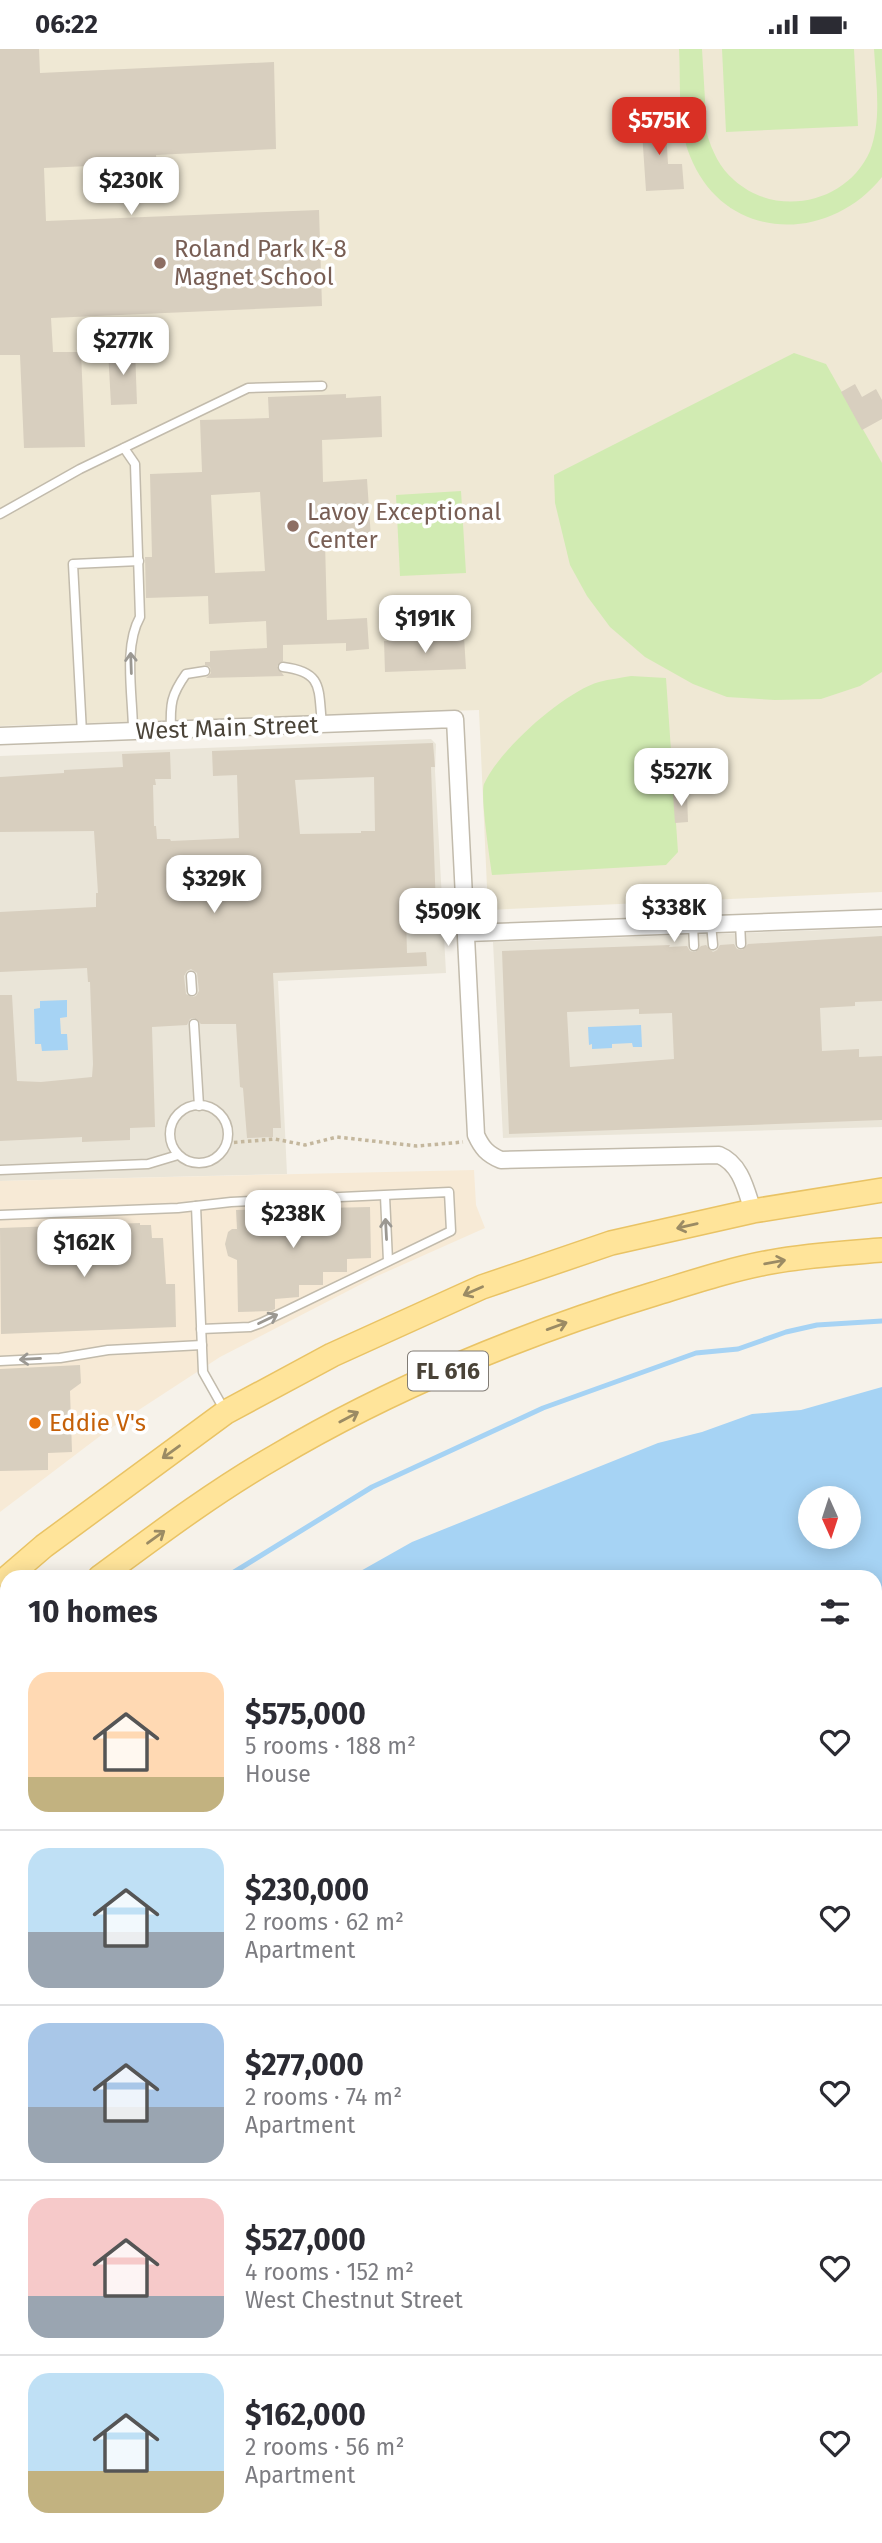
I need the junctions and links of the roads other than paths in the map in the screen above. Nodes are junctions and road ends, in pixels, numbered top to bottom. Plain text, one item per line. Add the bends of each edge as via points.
1 (322, 386) dead end
2 (124, 448) junction
3 (0, 514) edge
4 (139, 561) junction
5 (283, 667) dead end
6 (205, 671) dead end
7 (322, 724) junction
8 (171, 730) junction
9 (134, 731) junction
10 (82, 733) junction
11 (0, 736) edge
12 (882, 918) edge
13 (740, 923) junction
14 (711, 924) junction
15 (693, 925) junction
16 (466, 933) junction
17 (741, 944) dead end
18 (713, 945) dead end
19 (694, 946) dead end
20 (191, 976) dead end
21 (192, 991) dead end
22 (194, 1024) dead end
23 (199, 1105) junction
24 (178, 1154) junction
25 (0, 1170) edge
26 (882, 1190) edge
27 (385, 1196) junction
28 (196, 1206) junction
29 (753, 1211) junction
30 (0, 1215) edge
31 (882, 1251) edge
32 (388, 1261) junction
33 (201, 1329) junction
34 (202, 1345) junction
35 (0, 1361) edge
36 (226, 1412) junction
37 (16, 1570) edge
38 (110, 1570) edge

1 - 2 lane via 248,388
2 - 3 lane
2 - 4 lane via 135,464
9 -> 4 lane via 130,643 140,617
4 - 10 lane via 73,564
5 - 7 lane via 312,676 318,686
6 - 8 lane via 186,674 176,688 170,703
7 - 8 street, West Main Street
7 - 16 street, West Main Street via 455,719
8 - 9 street, West Main Street
9 - 10 street, West Main Street
10 - 11 street, West Main Street
12 - 13 street
13 - 14 street
13 - 17 lane
14 - 15 street
14 - 18 lane
15 - 16 street
15 - 19 lane
16 - 29 street via 476,1135 490,1156 501,1160 719,1155 738,1171
20 - 21 lane
22 - 23 lane
23 - 24 lane via 173,1121 170,1138
23 - 24 lane via 221,1115 227,1123 228,1143 206,1163 186,1161
24 - 25 lane via 148,1164
26 - 29 main road, FL 616
27 - 28 lane
32 -> 27 lane
27 - 32 lane via 449,1192 452,1231
28 - 30 lane
28 - 33 lane
29 -> 36 main road, FL 616 via 611,1243 482,1287 332,1355
38 -> 31 main road, FL 616 via 275,1457 370,1406 509,1344 615,1306 760,1264
33 -> 32 lane via 250,1327
33 - 34 lane
34 -> 35 lane
34 - 36 lane via 203,1372
36 -> 37 main road, FL 616

